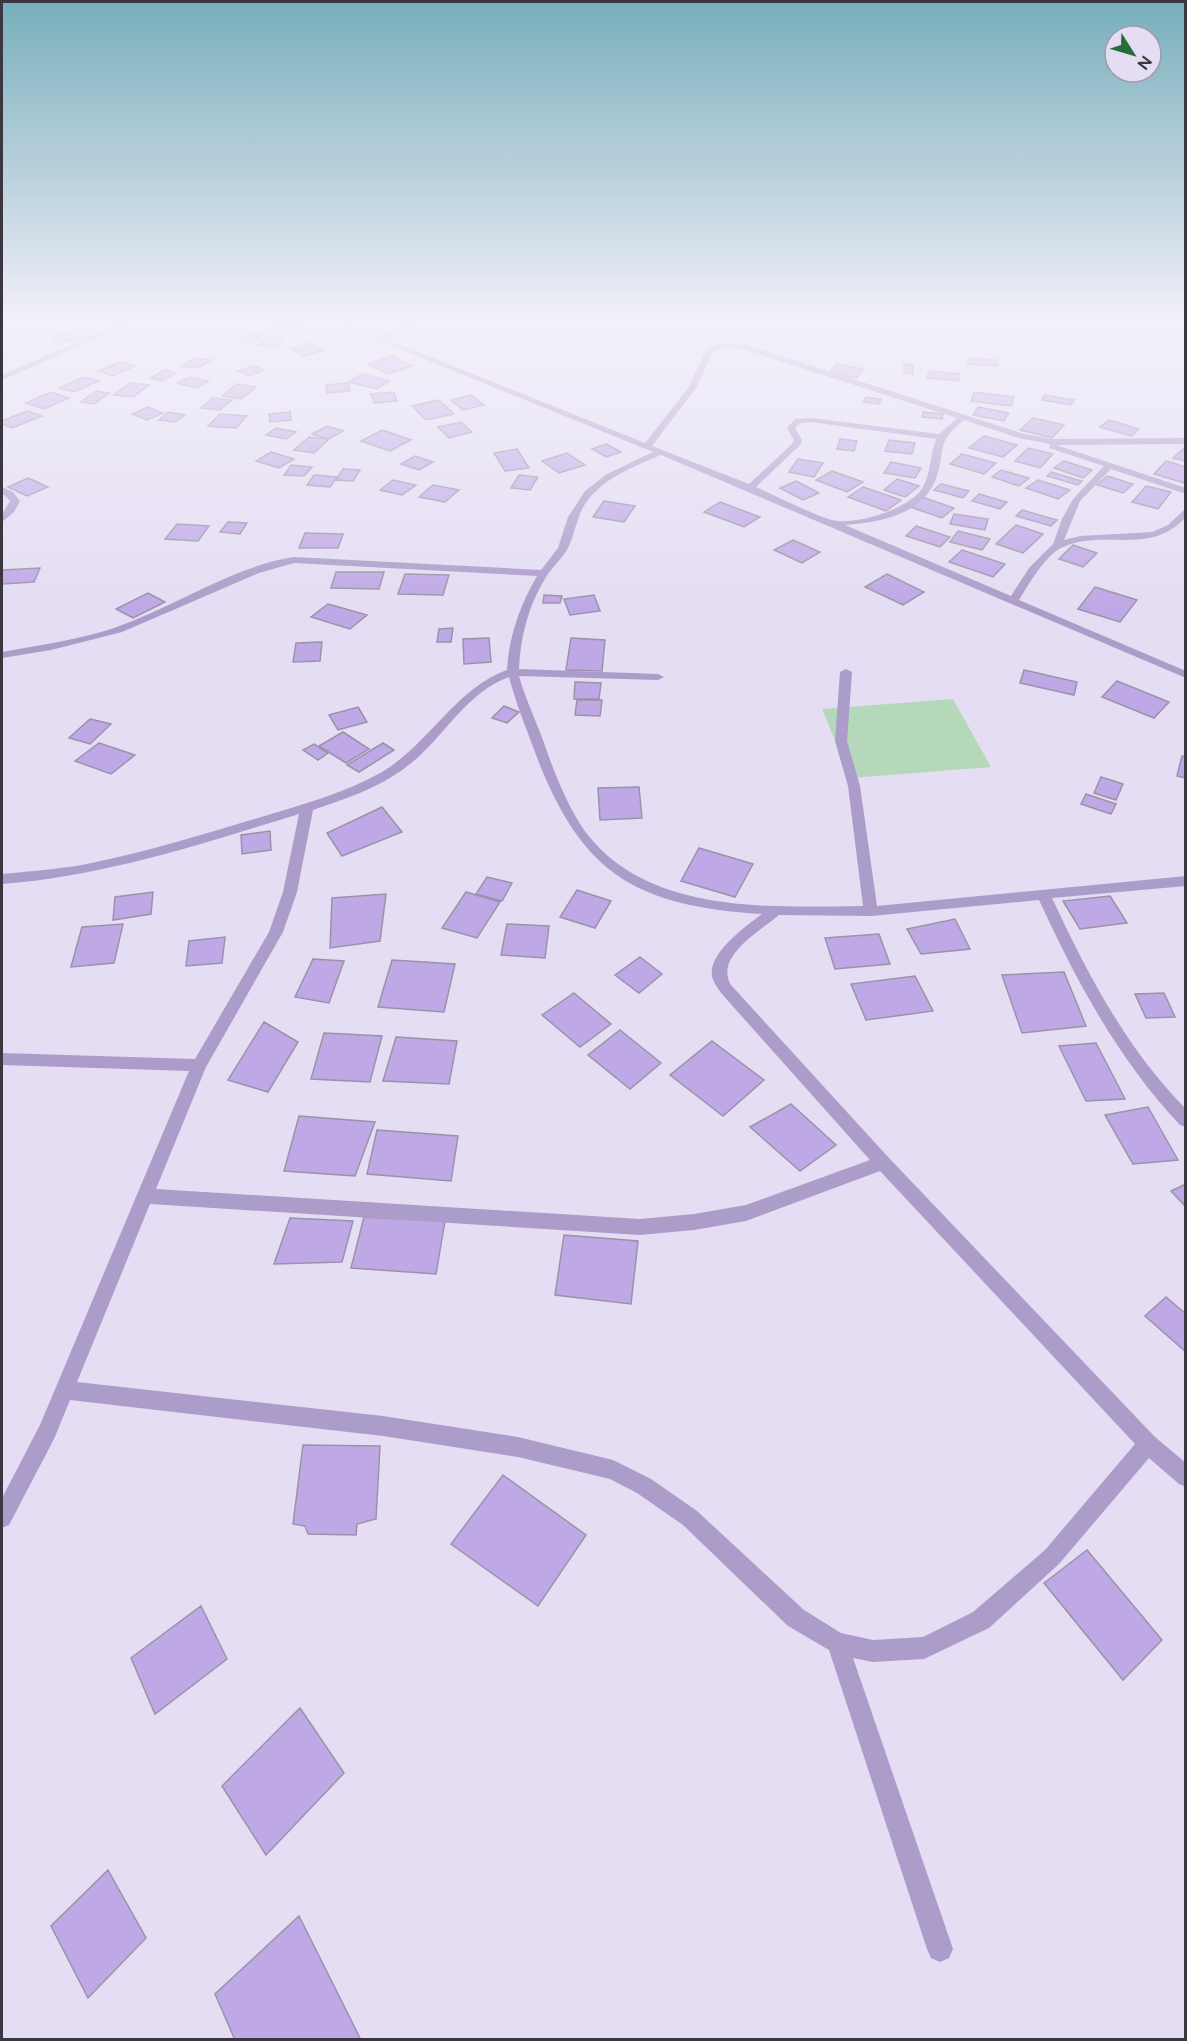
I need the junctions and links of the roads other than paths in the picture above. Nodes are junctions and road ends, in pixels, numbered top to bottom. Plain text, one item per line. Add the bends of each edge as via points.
1 (574, 417) edge
2 (670, 417) edge
3 (963, 417) joint
4 (1022, 436) junction
5 (941, 437) junction
6 (1185, 441) edge
7 (647, 446) junction
8 (661, 452) junction
9 (1109, 466) junction
10 (750, 488) junction
11 (2, 490) edge
12 (1185, 491) edge
13 (1185, 512) edge
14 (2, 519) edge
15 (834, 523) junction
16 (1058, 545) junction
17 (544, 573) junction
18 (1014, 600) junction
19 (2, 655) edge
20 (513, 672) junction
21 (846, 672) dead end
22 (1185, 675) edge
23 (658, 677) dead end
24 (307, 808) junction
25 (2, 879) edge
26 (1185, 881) edge
27 (1044, 895) junction
28 (776, 910) junction
29 (871, 912) junction
30 (2, 1059) edge
31 (199, 1065) junction
32 (1185, 1120) edge
33 (883, 1163) junction
34 (144, 1196) junction
35 (64, 1390) junction
36 (1148, 1444) junction
37 (1185, 1477) edge
38 (2, 1518) edge
39 (837, 1643) junction
40 (940, 1949) dead end

1 - 7 street
2 - 7 street
3 - 4 street
3 - 5 street
4 - 6 street via 1052,442
4 - 9 street
5 - 10 street via 798,421 791,428 798,440 796,445
5 - 15 street via 932,479 910,505 893,515
7 - 8 street
8 - 10 street
8 - 17 street via 629,464 594,486 572,519 564,547
9 - 12 street
9 - 16 street via 1073,503
10 - 15 street
11 - 14 street via 15,501
13 - 16 street via 1171,527 1154,535 1080,539
15 - 18 street
16 - 18 street via 1033,570
17 - 19 street via 280,562 118,630
17 - 20 street via 519,630
18 - 22 street
20 - 23 street
20 - 24 street via 489,680 415,754 377,781
20 - 28 street via 536,740 573,822 588,844 620,872 649,888 684,899
21 - 29 street via 841,741 854,786
24 - 25 street via 115,864 44,877
24 - 31 street via 290,892 276,932
26 - 27 street
27 - 29 street
27 - 32 street via 1104,1017
28 - 29 street
28 - 33 street via 730,950 719,976 726,989
30 - 31 street
31 - 34 street
33 - 34 street via 746,1213 640,1227
33 - 36 street
34 - 35 street
35 - 38 street via 47,1432
35 - 39 street via 383,1426 518,1447 613,1470 690,1518 796,1618
36 - 37 street
36 - 39 street via 1052,1557 981,1620 924,1648 873,1651
39 - 40 street

